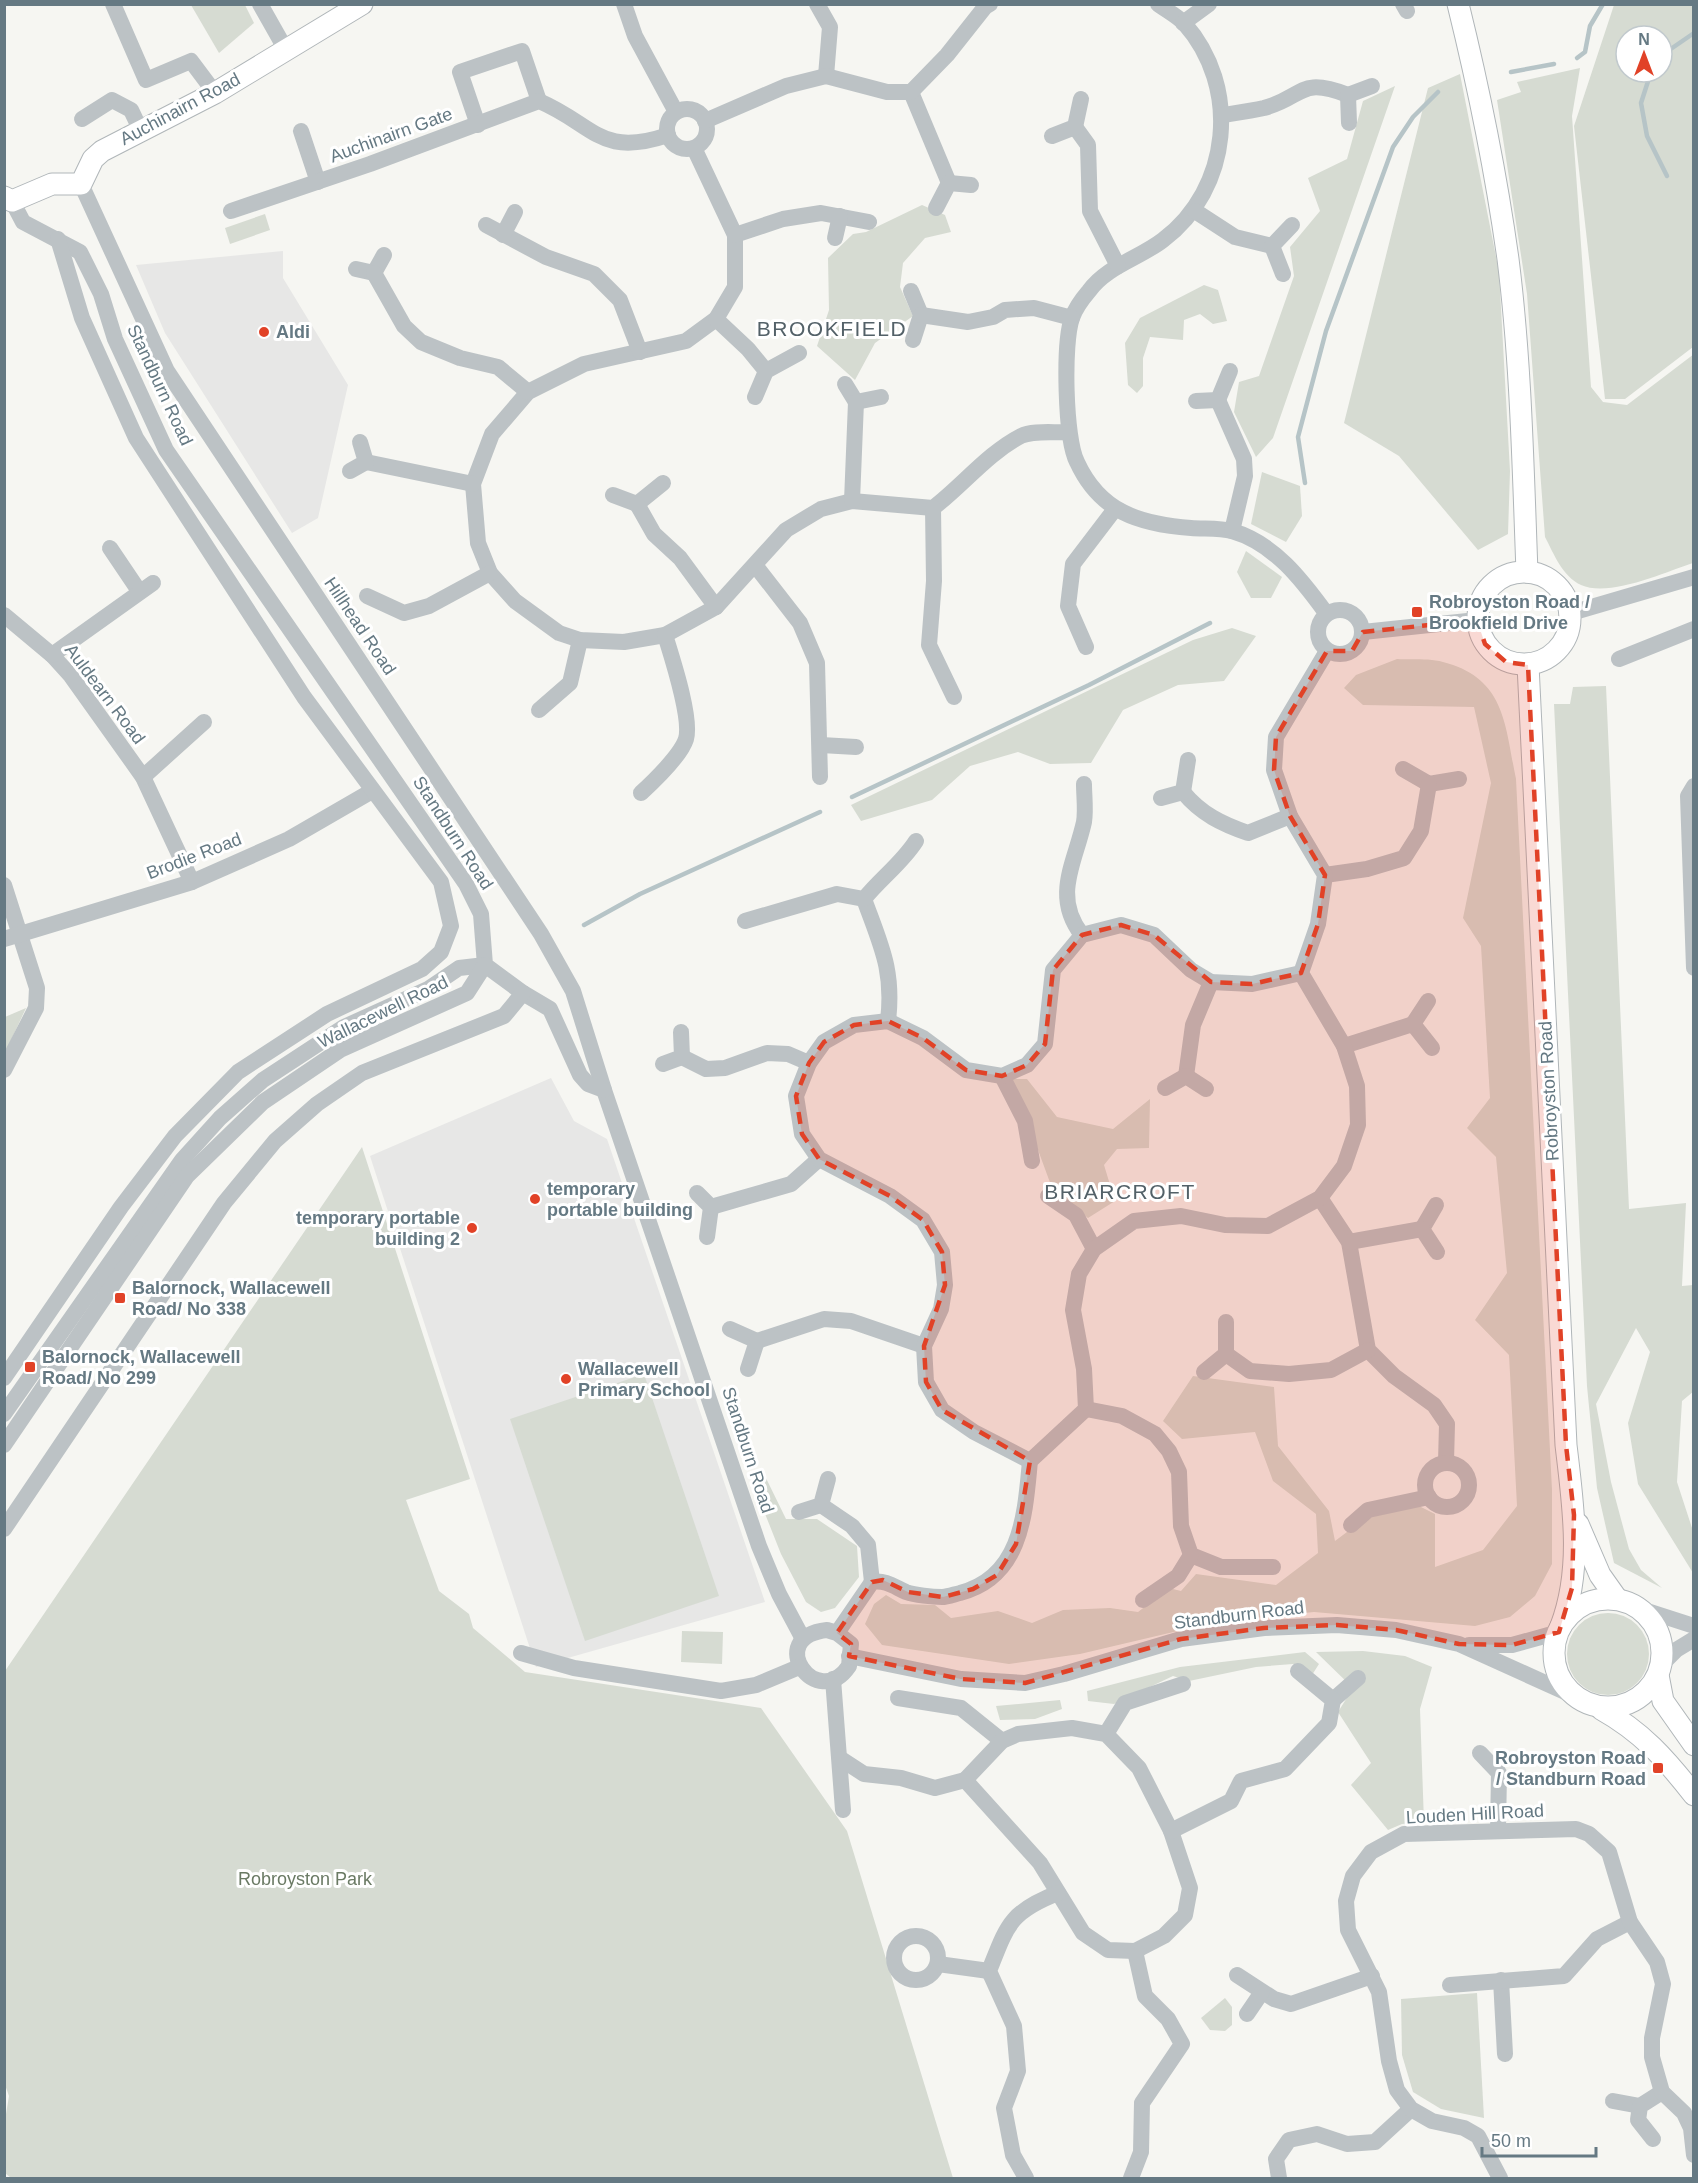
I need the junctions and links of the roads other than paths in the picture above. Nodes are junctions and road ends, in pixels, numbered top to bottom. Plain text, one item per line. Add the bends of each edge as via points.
1 (113, 4) edge
2 (260, 4) edge
3 (362, 4) edge
4 (624, 4) edge
5 (817, 4) edge
6 (1158, 4) edge
7 (1209, 4) edge
8 (1458, 4) edge
9 (986, 6) edge
10 (1183, 23) junction
11 (286, 50) junction
12 (826, 76) junction
13 (1372, 86) dead end
14 (911, 92) junction
15 (215, 93) junction
16 (1348, 95) junction
17 (1081, 99) dead end
18 (539, 101) junction
19 (676, 112) junction
20 (1223, 116) junction
21 (82, 118) dead end
22 (705, 121) junction
23 (1349, 123) dead end
24 (478, 125) junction
25 (1075, 127) junction
26 (141, 131) junction
27 (301, 131) dead end
28 (668, 135) junction
29 (1052, 136) dead end
30 (694, 148) junction
31 (318, 182) junction
32 (950, 183) junction
33 (81, 184) junction
34 (971, 185) dead end
35 (8, 199) edge
36 (936, 208) dead end
37 (231, 211) dead end
38 (1195, 211) junction
39 (515, 212) dead end
40 (840, 216) junction
41 (869, 222) dead end
42 (486, 225) dead end
43 (1292, 225) dead end
44 (503, 235) junction
45 (735, 235) junction
46 (835, 238) dead end
47 (58, 239) junction
48 (1272, 246) junction
49 (384, 255) dead end
50 (1118, 266) junction
51 (356, 269) dead end
52 (374, 273) junction
53 (1283, 274) dead end
54 (911, 291) dead end
55 (921, 315) junction
56 (1072, 318) junction
57 (716, 319) junction
58 (913, 340) dead end
59 (640, 352) junction
60 (799, 352) dead end
61 (766, 371) junction
62 (1230, 371) dead end
63 (846, 384) dead end
64 (528, 392) junction
65 (755, 397) dead end
66 (881, 397) dead end
67 (1218, 400) junction
68 (856, 402) junction
69 (1196, 402) dead end
70 (1068, 432) junction
71 (360, 442) dead end
72 (366, 462) junction
73 (350, 471) dead end
74 (663, 483) dead end
75 (473, 484) junction
76 (613, 495) dead end
77 (852, 501) junction
78 (637, 504) junction
79 (933, 508) junction
80 (1115, 509) junction
81 (1232, 531) junction
82 (110, 548) dead end
83 (755, 565) junction
84 (1527, 572) junction
85 (490, 573) junction
86 (1694, 577) edge
87 (367, 596) dead end
88 (716, 608) junction
89 (1326, 613) junction
90 (1571, 613) junction
91 (4, 615) edge
92 (1477, 620) junction
93 (1694, 629) edge
94 (1363, 632) junction
95 (665, 635) junction
96 (580, 640) junction
97 (1086, 647) dead end
98 (1327, 651) junction
99 (52, 655) junction
100 (1619, 659) dead end
101 (1528, 665) junction
102 (954, 697) dead end
103 (538, 710) dead end
104 (204, 722) dead end
105 (821, 745) junction
106 (856, 747) dead end
107 (1188, 760) dead end
108 (1403, 769) dead end
109 (143, 777) junction
110 (820, 777) dead end
111 (1458, 779) dead end
112 (1084, 784) dead end
113 (1429, 784) junction
114 (1694, 786) edge
115 (372, 791) junction
116 (641, 792) dead end
117 (1184, 792) junction
118 (1161, 798) dead end
119 (1290, 816) junction
120 (916, 841) dead end
121 (441, 845) junction
122 (423, 858) junction
123 (1325, 875) junction
124 (192, 882) junction
125 (4, 885) edge
126 (864, 899) junction
127 (745, 921) dead end
128 (1082, 935) junction
129 (12, 937) edge
130 (441, 952) joint
131 (485, 965) junction
132 (1694, 968) edge
133 (1300, 973) junction
134 (1211, 982) junction
135 (523, 993) junction
136 (1428, 1000) dead end
137 (888, 1021) junction
138 (1413, 1024) junction
139 (681, 1032) dead end
140 (1344, 1046) junction
141 (1432, 1048) dead end
142 (682, 1057) junction
143 (809, 1063) junction
144 (663, 1064) dead end
145 (4, 1070) edge
146 (1002, 1076) junction
147 (1186, 1076) junction
148 (1165, 1088) dead end
149 (1206, 1089) dead end
150 (603, 1090) junction
151 (819, 1159) junction
152 (1032, 1161) dead end
153 (697, 1193) dead end
154 (1048, 1196) dead end
155 (1320, 1198) junction
156 (1436, 1205) dead end
157 (711, 1207) junction
158 (1422, 1229) junction
159 (707, 1237) dead end
160 (1349, 1242) junction
161 (1094, 1249) junction
162 (1437, 1252) dead end
163 (1226, 1322) dead end
164 (730, 1329) dead end
165 (757, 1341) junction
166 (924, 1346) junction
167 (1368, 1350) junction
168 (1226, 1354) junction
169 (748, 1369) dead end
170 (1204, 1372) dead end
171 (4, 1378) edge
172 (1086, 1409) junction
173 (4, 1414) edge
174 (4, 1445) edge
175 (1030, 1461) junction
176 (1446, 1462) junction
177 (828, 1479) dead end
178 (1429, 1497) junction
179 (821, 1505) junction
180 (799, 1512) dead end
181 (1574, 1515) junction
182 (1351, 1525) dead end
183 (4, 1529) edge
184 (1191, 1555) junction
185 (1273, 1568) dead end
186 (872, 1582) junction
187 (1143, 1600) dead end
188 (1626, 1603) junction
189 (1694, 1626) edge
190 (1560, 1629) junction
191 (837, 1633) junction
192 (803, 1639) junction
193 (1694, 1639) edge
194 (1459, 1644) junction
195 (521, 1653) dead end
196 (849, 1656) junction
197 (799, 1667) junction
198 (1660, 1670) junction
199 (1298, 1671) dead end
200 (1358, 1677) dead end
201 (833, 1679) junction
202 (1183, 1684) dead end
203 (1574, 1696) junction
204 (898, 1698) dead end
205 (1333, 1700) junction
206 (1601, 1708) junction
207 (1106, 1734) junction
208 (1002, 1741) junction
209 (1694, 1745) edge
210 (1480, 1753) dead end
211 (841, 1759) junction
212 (965, 1780) junction
213 (1694, 1795) edge
214 (843, 1810) dead end
215 (1498, 1830) junction
216 (1171, 1831) junction
217 (1058, 1893) junction
218 (1630, 1922) junction
219 (1135, 1951) junction
220 (938, 1964) dead end
221 (989, 1971) junction
222 (1237, 1975) dead end
223 (1372, 1976) junction
224 (1501, 1980) junction
225 (1450, 1985) dead end
226 (1262, 1992) junction
227 (1247, 2014) dead end
228 (1505, 2054) dead end
229 (1662, 2091) junction
230 (1613, 2101) dead end
231 (1640, 2106) junction
232 (1411, 2109) junction
233 (1653, 2139) dead end
234 (1694, 2155) edge
235 (1026, 2178) edge
236 (1131, 2178) edge
237 (1279, 2178) edge
238 (1500, 2178) edge

1 - 15 street via 146,80 191,62
2 - 11 street
3 - 11 main road, Auchinairn Road
4 - 19 street via 634,36
5 - 12 street via 830,27
6 - 10 street
7 - 10 street
8 - 84 main road via 1484,112 1508,259 1519,370
9 - 14 street
10 - 20 street via 1210,65
11 - 15 main road, Auchinairn Road
12 - 14 street via 887,92
12 - 22 street via 786,86
13 - 16 street
14 - 32 street
15 - 26 main road, Auchinairn Road
16 - 20 street via 1325,86 1303,88 1266,107
16 - 23 street
17 - 25 street
18 - 24 street, Auchinairn Gate
18 - 24 street, Auchinairn Gate via 522,51 460,72
18 - 28 street via 563,111 600,138 629,144
19 - 22 street via 692,110
19 - 28 street via 669,120
20 - 38 street via 1217,163
21 - 26 street via 112,100 131,110
22 - 30 street via 705,138
24 - 31 street, Auchinairn Gate
25 - 29 street
25 - 50 street via 1088,144 1090,211
26 - 33 main road, Auchinairn Road via 102,151 93,159
27 - 31 street, Auchinairn Gate
28 - 30 street via 674,144
30 - 45 street
31 - 37 street, Auchinairn Gate
32 - 34 street
32 - 36 street
33 - 35 main road via 52,184
33 - 150 street, Hillhead Road via 158,356 541,934 573,991
35 - 47 street, Standburn Road via 23,222
38 - 48 street via 1235,237
38 - 50 street via 1163,241
39 - 44 street
40 - 41 street
40 - 45 street via 821,213 783,219
40 - 46 street
42 - 44 street
43 - 48 street
44 - 59 street via 546,257 594,274 620,300
45 - 57 street via 735,287
47 - 115 street, Standburn Road via 82,318 136,438 304,697
47 - 121 street, Standburn Road via 80,252 166,450
48 - 53 street
49 - 52 street
50 - 56 street via 1090,289
51 - 52 street
52 - 64 street via 404,326 421,342 460,358 498,367
54 - 55 street
55 - 56 street via 968,322 1005,310 1034,308
55 - 58 street
56 - 70 street
57 - 59 street via 686,341
57 - 61 street
59 - 64 street via 584,364
60 - 61 street
61 - 65 street
62 - 67 street
63 - 68 street
64 - 75 street via 492,434
66 - 68 street
67 - 69 street
67 - 81 street via 1244,459 1245,476
68 - 77 street
70 - 79 street via 1023,435 983,463
70 - 80 street via 1075,460 1092,490
71 - 72 street
72 - 73 street
72 - 75 street
74 - 78 street
75 - 85 street via 478,543
76 - 78 street
77 - 79 street
77 - 83 street via 821,509 786,530
78 - 88 street via 654,534 680,558
79 - 102 street via 934,581 929,645
80 - 81 street via 1147,522
80 - 97 street via 1072,564 1068,606
81 - 89 street via 1268,550 1298,575
82 - 99 street via 146,587
83 - 88 street
83 - 105 street via 800,623 817,663
84 - 90 main road via 1542,575 1560,588
84 - 92 main road via 1503,576 1482,597
85 - 87 street via 429,606 404,612
85 - 96 street via 537,618 559,633
86 - 90 street
88 - 95 street
89 - 94 street via 1335,609 1351,612
89 - 98 street via 1317,633
90 - 101 main road via 1568,636 1550,658
91 - 99 street, Auldearn Road
92 - 94 street
92 - 101 main road via 1485,644 1506,662
93 - 100 street
94 - 98 street via 1352,651 1342,655
95 - 96 street via 624,642
95 - 116 street via 683,699 686,740 663,772
96 - 103 street via 570,683
98 - 119 street via 1276,738 1274,770
99 - 109 street, Auldearn Road
101 - 181 main road, Robroyston Road via 1566,1445
104 - 109 street, Auldearn Road
105 - 106 street
105 - 110 street
107 - 117 street
108 - 113 street
109 - 124 street, Auldearn Road
111 - 113 street
112 - 128 street via 1084,821 1066,887 1073,923
113 - 123 street via 1421,831 1404,858 1367,870
114 - 132 street via 1688,796
115 - 122 street, Standburn Road
115 - 124 street, Brodie Road via 289,839
117 - 118 street
117 - 119 street via 1204,813 1223,825 1248,833
119 - 123 street
120 - 126 street via 906,857
121 - 122 street
121 - 131 street, Standburn Road via 481,914
122 - 130 street, Standburn Road via 441,882 451,926
123 - 133 street via 1318,924
124 - 129 street, Brodie Road
125 - 129 street
126 - 127 street via 837,894
126 - 137 street via 889,966
128 - 134 street via 1121,925 1154,935 1191,970
128 - 146 street via 1053,970 1045,1044 1027,1065
129 - 145 street via 37,988 36,1008
130 - 171 street, Wallacewell Road via 422,969 327,1014 238,1072 175,1136 127,1198
131 - 135 street
131 - 173 street, Wallacewell Road via 459,968 428,989 344,1027 263,1080 220,1118 182,1160
131 - 174 street, Wallacewell Road via 468,993 340,1050 262,1102 187,1176
133 - 134 street via 1252,984
133 - 140 street
134 - 147 street via 1192,1026
135 - 150 street via 550,1009 580,1075 588,1084
135 - 183 street via 504,1016 362,1073 317,1104 275,1141 224,1203
136 - 138 street
137 - 143 street via 854,1025 824,1042
137 - 146 street via 923,1038 966,1070
138 - 140 street
138 - 141 street
139 - 142 street
140 - 155 street via 1357,1086 1358,1125 1344,1166
142 - 143 street via 706,1069 726,1068 767,1053 788,1054
142 - 144 street
143 - 151 street via 796,1096 802,1134
146 - 152 street via 1025,1121
147 - 148 street
147 - 149 street
150 - 192 street, Standburn Road via 759,1546
151 - 157 street via 791,1184
151 - 166 street via 890,1196 923,1220 942,1252 941,1309
153 - 157 street
154 - 161 street via 1076,1215
155 - 160 street
155 - 161 street via 1268,1226 1225,1225 1181,1216 1134,1221
156 - 158 street
157 - 159 street
158 - 160 street
158 - 162 street
160 - 167 street
161 - 172 street via 1079,1274 1073,1310 1084,1369
163 - 168 street
164 - 165 street
165 - 166 street via 824,1319 851,1321
165 - 169 street
166 - 175 street via 926,1382 942,1410
167 - 168 street via 1331,1370 1289,1374 1250,1371
167 - 176 street via 1394,1376 1434,1405 1447,1424
168 - 170 street
172 - 175 street
172 - 184 street via 1122,1416 1155,1434 1169,1451 1179,1472 1180,1526
175 - 186 street via 1016,1544 997,1575 973,1589 943,1597 908,1592 884,1580
176 - 178 street via 1430,1470 1426,1478
176 - 178 street via 1464,1470 1468,1477 1467,1494 1450,1507
177 - 179 street
178 - 182 street via 1368,1510
179 - 180 street
179 - 186 street via 852,1526 868,1545
181 - 188 main road, Robroyston Road via 1600,1575
181 - 190 main road, Robroyston Road via 1572,1588
184 - 185 street via 1221,1567
184 - 187 street via 1178,1576
186 - 191 street
188 - 189 street
188 - 190 main road via 1591,1601 1570,1615
188 - 198 main road via 1644,1613 1659,1631
190 - 194 street, Standburn Road via 1512,1645
190 - 203 main road via 1554,1663 1562,1682
191 - 192 street via 815,1632
191 - 196 street via 851,1644
192 - 197 street via 797,1651
193 - 198 street via 1676,1650
194 - 196 street, Standburn Road via 1396,1630 1337,1625 1264,1628 1181,1639 1025,1683 961,1679
194 - 203 street, Standburn Road
195 - 197 street via 574,1668 720,1691 756,1685
196 - 201 street via 846,1670
197 - 201 street via 806,1676 821,1681
198 - 206 main road via 1651,1686 1635,1701
198 - 209 main road via 1663,1701
199 - 205 street
200 - 205 street
201 - 211 street
202 - 207 street via 1125,1703
203 - 206 main road
204 - 208 street via 960,1708
205 - 216 street via 1329,1724 1285,1769 1241,1781 1231,1802
206 - 213 main road via 1662,1754
207 - 208 street via 1072,1728 1018,1734
207 - 216 street via 1139,1768
208 - 212 street
210 - 215 street via 1499,1773
211 - 212 street via 864,1774 901,1778 935,1788
211 - 214 street
212 - 217 street via 1040,1863
215 - 218 street, Louden Hill Road via 1576,1829 1589,1834 1609,1852
215 - 223 street, Louden Hill Road via 1404,1834 1371,1852 1353,1876 1346,1901 1348,1930
216 - 219 street via 1190,1888 1185,1915 1164,1936
217 - 219 street via 1083,1934 1108,1950
217 - 221 street via 1030,1904 1007,1925
218 - 224 street via 1597,1939 1564,1976
218 - 229 street, Louden Hill Road via 1657,1962 1663,1984 1652,2038 1652,2057
219 - 236 street via 1145,1996 1168,2019 1182,2044 1142,2103 1141,2152
220 - 221 street
221 - 235 street via 1014,2026 1018,2071 1004,2108 1013,2155
222 - 226 street
223 - 226 street via 1291,2004
223 - 232 street, Louden Hill Road via 1379,1992 1397,2090
224 - 225 street
224 - 228 street
226 - 227 street
229 - 231 street
229 - 234 street, Louden Hill Road via 1684,2113 1691,2128
230 - 231 street
231 - 233 street via 1638,2120
232 - 237 street via 1375,2142 1347,2144 1317,2134 1289,2140 1276,2159
232 - 238 street via 1432,2121 1464,2128 1478,2136

